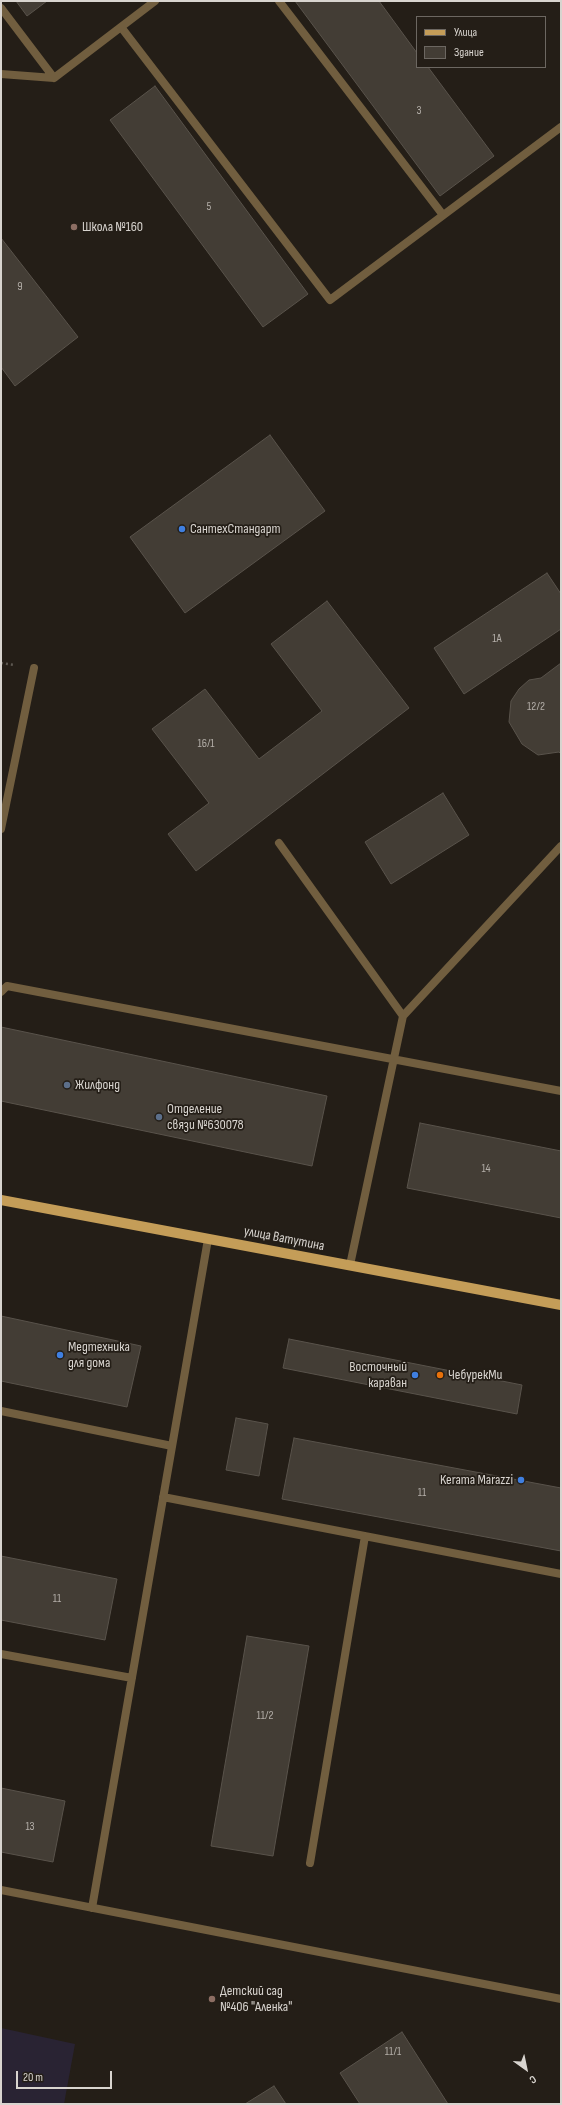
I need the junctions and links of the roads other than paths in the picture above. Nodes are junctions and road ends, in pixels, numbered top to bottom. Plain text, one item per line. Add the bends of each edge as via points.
1 (155, 1) edge
2 (279, 1) edge
3 (1, 8) edge
4 (121, 27) junction
5 (1, 74) edge
6 (54, 78) junction
7 (561, 127) edge
8 (444, 215) junction
9 (34, 668) dead end
10 (1, 829) edge
11 (279, 843) dead end
12 (561, 846) edge
13 (1, 992) edge
14 (403, 1016) junction
15 (393, 1060) junction
16 (561, 1091) edge
17 (1, 1200) edge
18 (208, 1239) junction
19 (350, 1265) junction
20 (561, 1305) edge
21 (1, 1411) edge
22 (172, 1446) junction
23 (163, 1497) junction
24 (365, 1536) junction
25 (561, 1574) edge
26 (1, 1654) edge
27 (132, 1678) junction
28 (310, 1863) dead end
29 (1, 1890) edge
30 (92, 1908) junction
31 (561, 1999) edge

1 - 4 lane
2 - 8 lane
3 - 6 lane
4 - 6 lane
4 - 8 lane via 330,300
5 - 6 lane
7 - 8 lane
9 - 10 lane
11 - 14 lane
12 - 14 lane
13 - 15 lane via 7,986
14 - 15 lane
15 - 16 lane
15 - 19 lane
17 - 18 main road, улица Ватутина
18 - 19 main road, улица Ватутина
18 - 22 lane
19 - 20 main road, улица Ватутина
21 - 22 lane
22 - 23 lane
23 - 24 lane
23 - 27 lane
24 - 25 lane
24 - 28 lane
26 - 27 lane
27 - 30 lane
29 - 30 lane
30 - 31 lane

